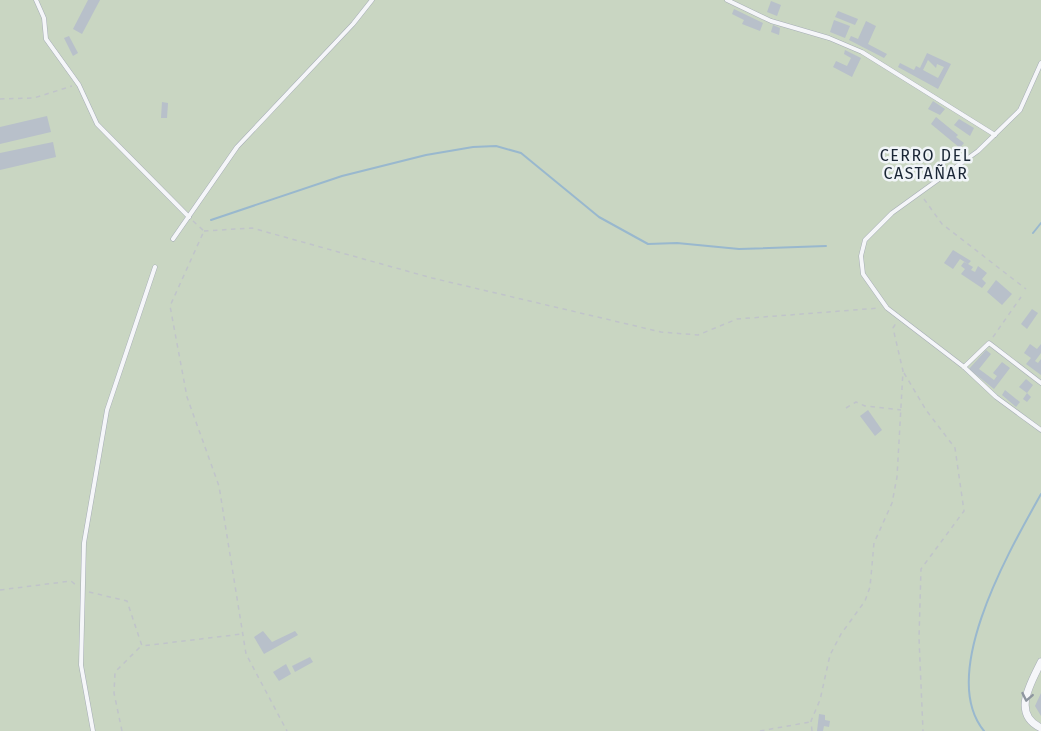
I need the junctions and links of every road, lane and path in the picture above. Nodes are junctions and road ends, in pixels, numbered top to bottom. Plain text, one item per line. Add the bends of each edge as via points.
1 (36, 0) edge
2 (372, 0) edge
3 (727, 0) edge
4 (1041, 63) edge
5 (79, 85) junction
6 (0, 99) edge
7 (995, 135) junction
8 (920, 193) junction
9 (189, 217) junction
10 (204, 231) junction
11 (173, 238) dead end
12 (155, 267) dead end
13 (1026, 290) dead end
14 (1021, 297) dead end
15 (887, 308) junction
16 (902, 319) junction
17 (989, 343) junction
18 (964, 367) junction
19 (903, 371) junction
20 (1041, 383) edge
21 (846, 408) dead end
22 (902, 410) junction
23 (1041, 430) edge
24 (0, 590) edge
25 (83, 590) junction
26 (243, 634) junction
27 (142, 646) junction
28 (1041, 662) edge
29 (811, 722) junction
30 (1041, 728) edge
31 (93, 731) edge
32 (122, 731) edge
33 (287, 731) edge
34 (760, 731) edge
35 (812, 731) edge
36 (923, 731) edge

1 - 5 lane via 44,18 46,39
2 - 9 lane via 237,147
3 - 7 lane via 771,21 862,52
4 - 7 lane via 1020,110
5 - 6 path via 34,98
5 - 9 lane via 97,124
7 - 8 lane
8 - 13 path via 942,224
8 - 15 lane via 892,213 862,247 863,274
9 - 10 path
9 - 11 lane
10 - 15 path via 252,228 432,278 661,332 698,336 737,319
10 - 26 path via 170,306 187,397 219,486
12 - 25 lane via 107,411 84,543
14 - 17 path
15 - 16 lane
16 - 18 lane
16 - 19 path via 893,328
17 - 18 lane
17 - 20 lane
18 - 23 lane
19 - 22 path
19 - 36 path via 955,448 964,511 921,569
21 - 22 path via 856,402
22 - 29 path via 897,477 892,503 874,543 870,587 830,655
24 - 25 path via 71,581
25 - 27 path via 128,600
25 - 31 lane via 81,665
26 - 27 path
26 - 33 path via 246,654
27 - 32 path via 115,672 114,693
28 -> 30 street via 1025,696 1025,711 1033,724
29 - 34 path
29 - 35 path

